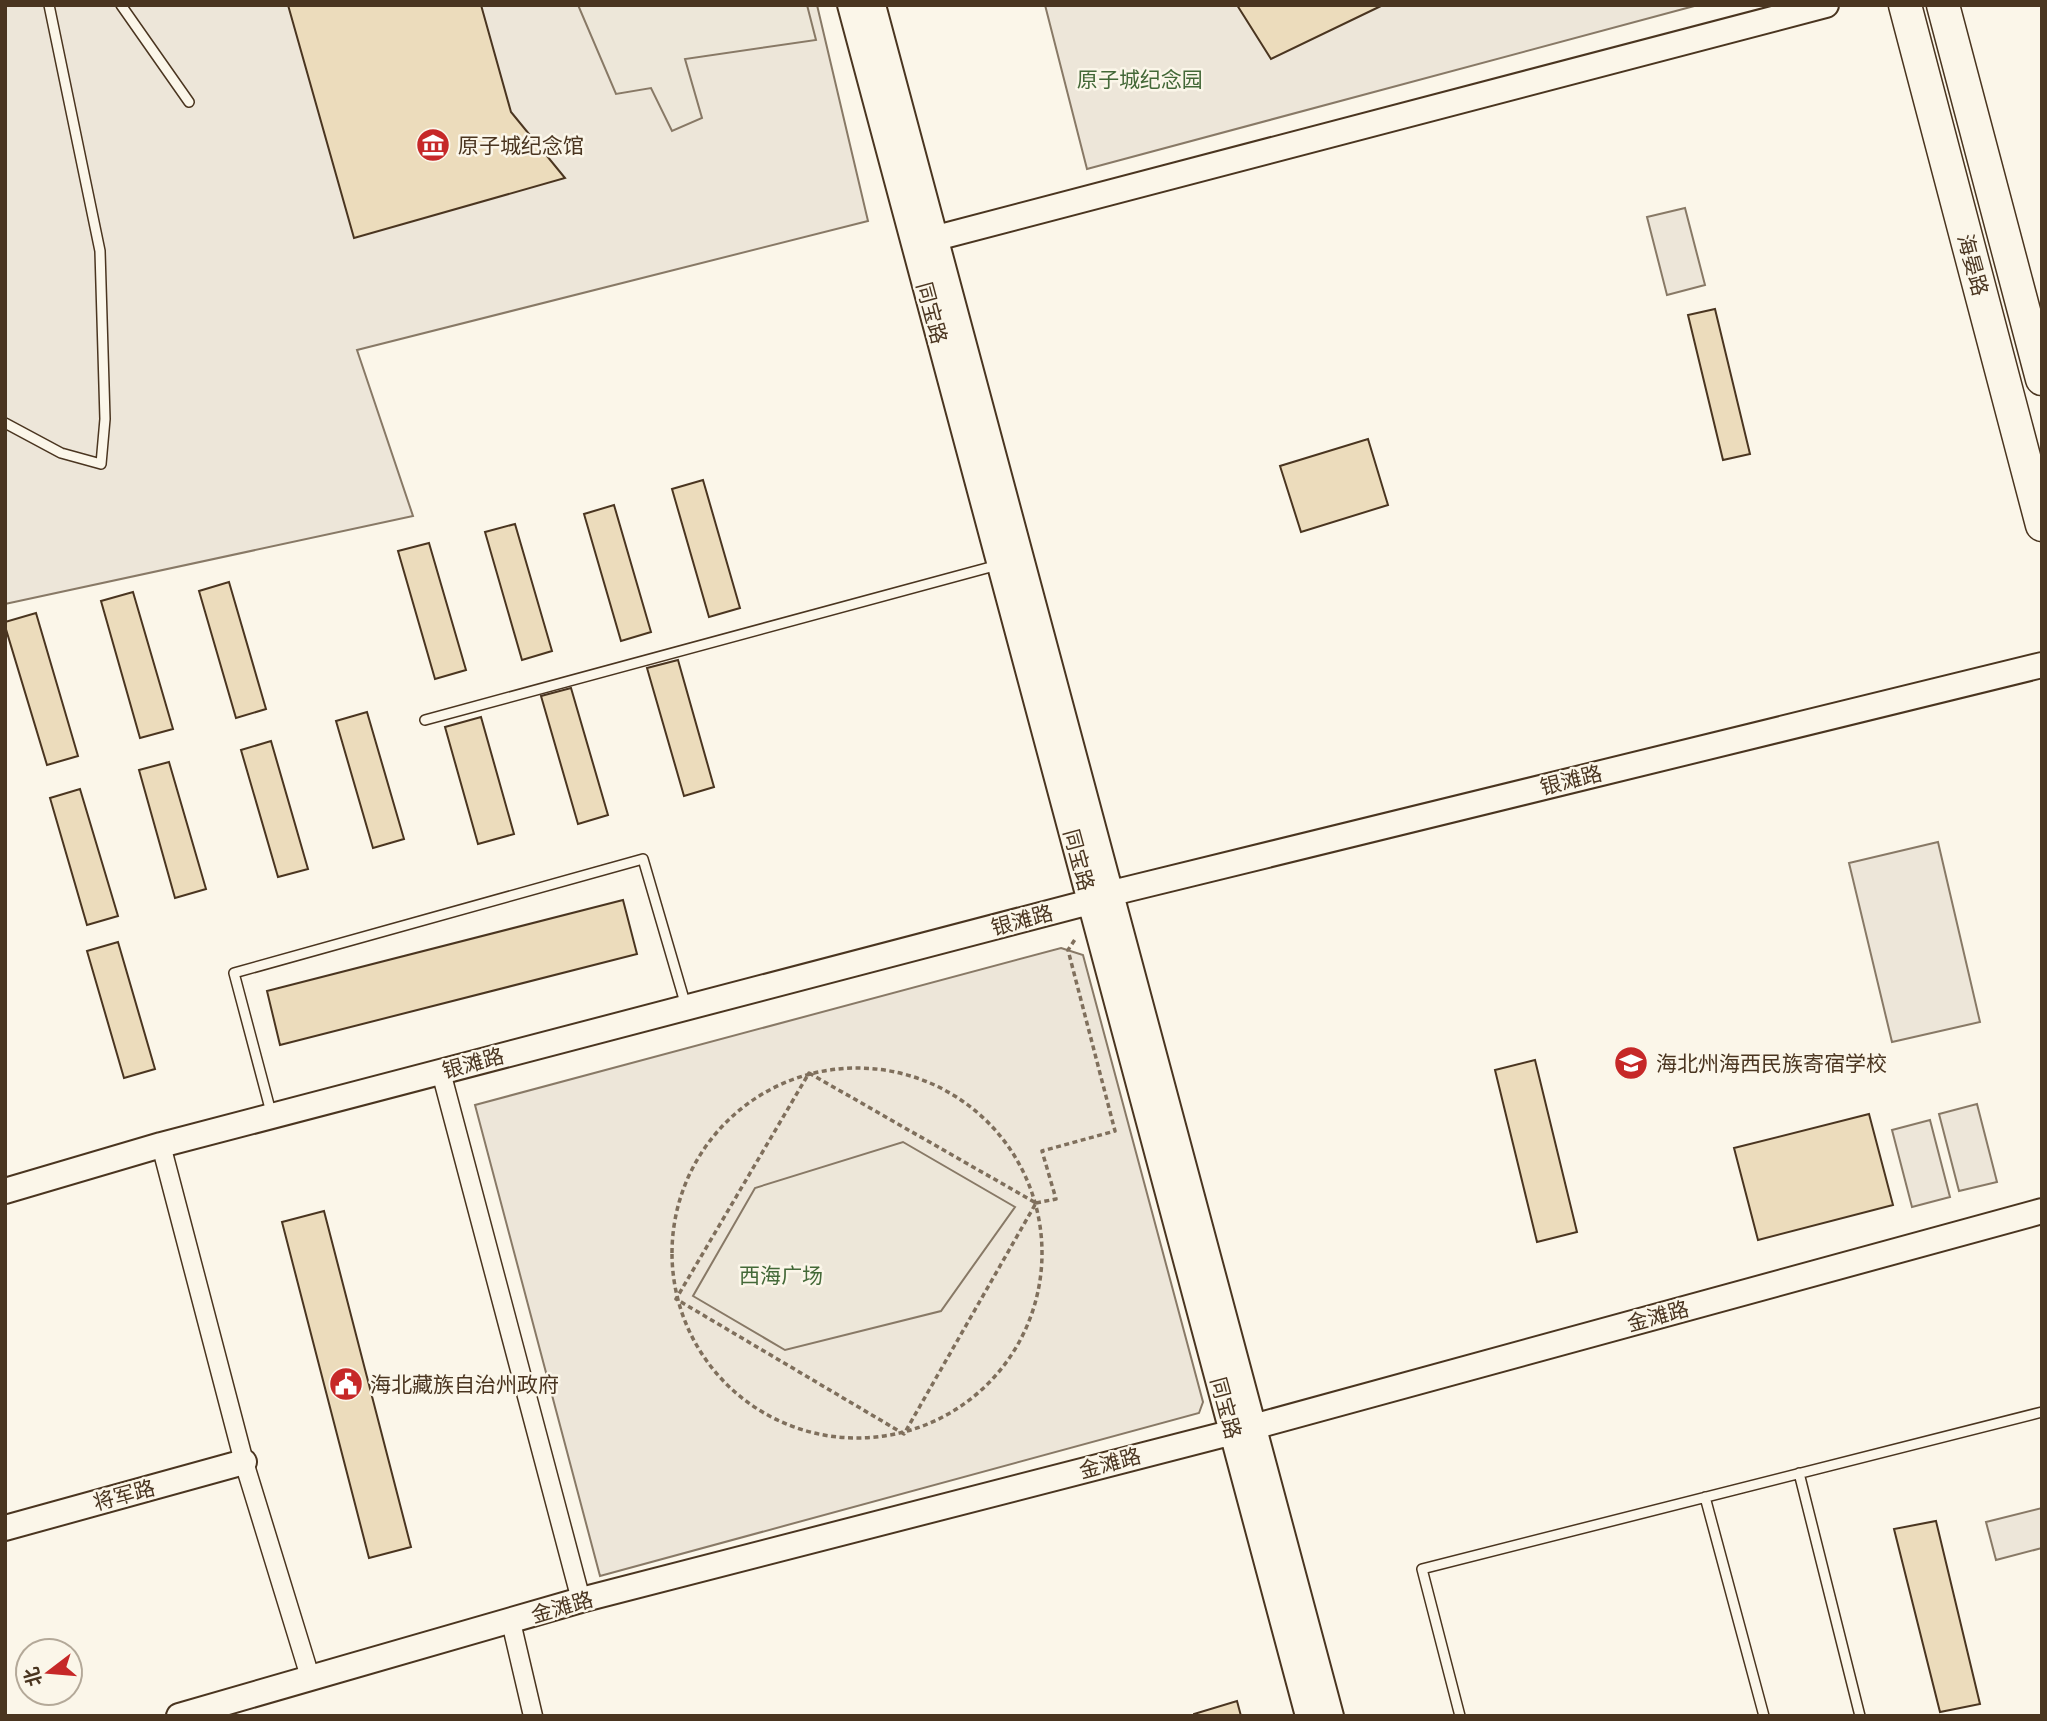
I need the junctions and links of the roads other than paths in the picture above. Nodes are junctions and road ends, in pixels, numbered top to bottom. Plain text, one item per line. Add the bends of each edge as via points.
1 (49, 5) edge
2 (121, 5) edge
3 (850, 5) edge
4 (873, 5) edge
5 (1826, 5) edge
6 (1905, 5) edge
7 (1943, 5) edge
8 (189, 102) dead end
9 (924, 241) junction
10 (2042, 379) edge
11 (5, 423) edge
12 (2036, 483) edge
13 (2042, 525) edge
14 (1000, 564) junction
15 (2042, 665) edge
16 (425, 720) dead end
17 (1101, 898) junction
18 (686, 1008) junction
19 (441, 1072) junction
20 (272, 1116) junction
21 (161, 1145) junction
22 (5, 1191) edge
23 (2042, 1211) edge
24 (2042, 1412) edge
25 (1243, 1429) junction
26 (244, 1462) junction
27 (1799, 1473) junction
28 (1705, 1497) junction
29 (5, 1528) edge
30 (582, 1600) junction
31 (511, 1622) junction
32 (311, 1680) junction
33 (179, 1716) edge
34 (533, 1716) edge
35 (1308, 1716) edge
36 (1331, 1716) edge
37 (1460, 1716) edge
38 (1764, 1716) edge
39 (1860, 1716) edge

1 - 11 lane via 100,251 105,419 101,464 61,453
2 - 8 lane
3 - 9 street, 同宝路
4 - 9 street, 同宝路
5 - 9 street
6 - 12 highway, 海晏路
7 - 10 highway, 海晏路
9 - 14 street, 同宝路
9 - 17 street, 同宝路 via 1050,673
12 - 13 highway, 海晏路
14 - 16 lane
14 - 17 street, 同宝路
15 - 17 street, 银滩路
17 - 18 street, 银滩路
17 - 25 street, 同宝路
18 - 19 street, 银滩路
18 - 20 lane via 643,859 234,973
19 - 20 street, 银滩路
19 - 30 street
20 - 21 street, 银滩路
21 - 22 street, 银滩路
21 - 26 street
23 - 25 street, 金滩路
24 - 27 lane
25 - 30 street, 金滩路
25 - 35 street, 同宝路
25 - 36 street, 同宝路
26 - 29 street, 将军路
26 - 32 street
27 - 28 lane
27 - 39 lane
28 - 37 lane via 1422,1569
28 - 38 lane
30 - 31 street, 金滩路
31 - 32 street, 金滩路
31 - 34 street
32 - 33 street, 金滩路

